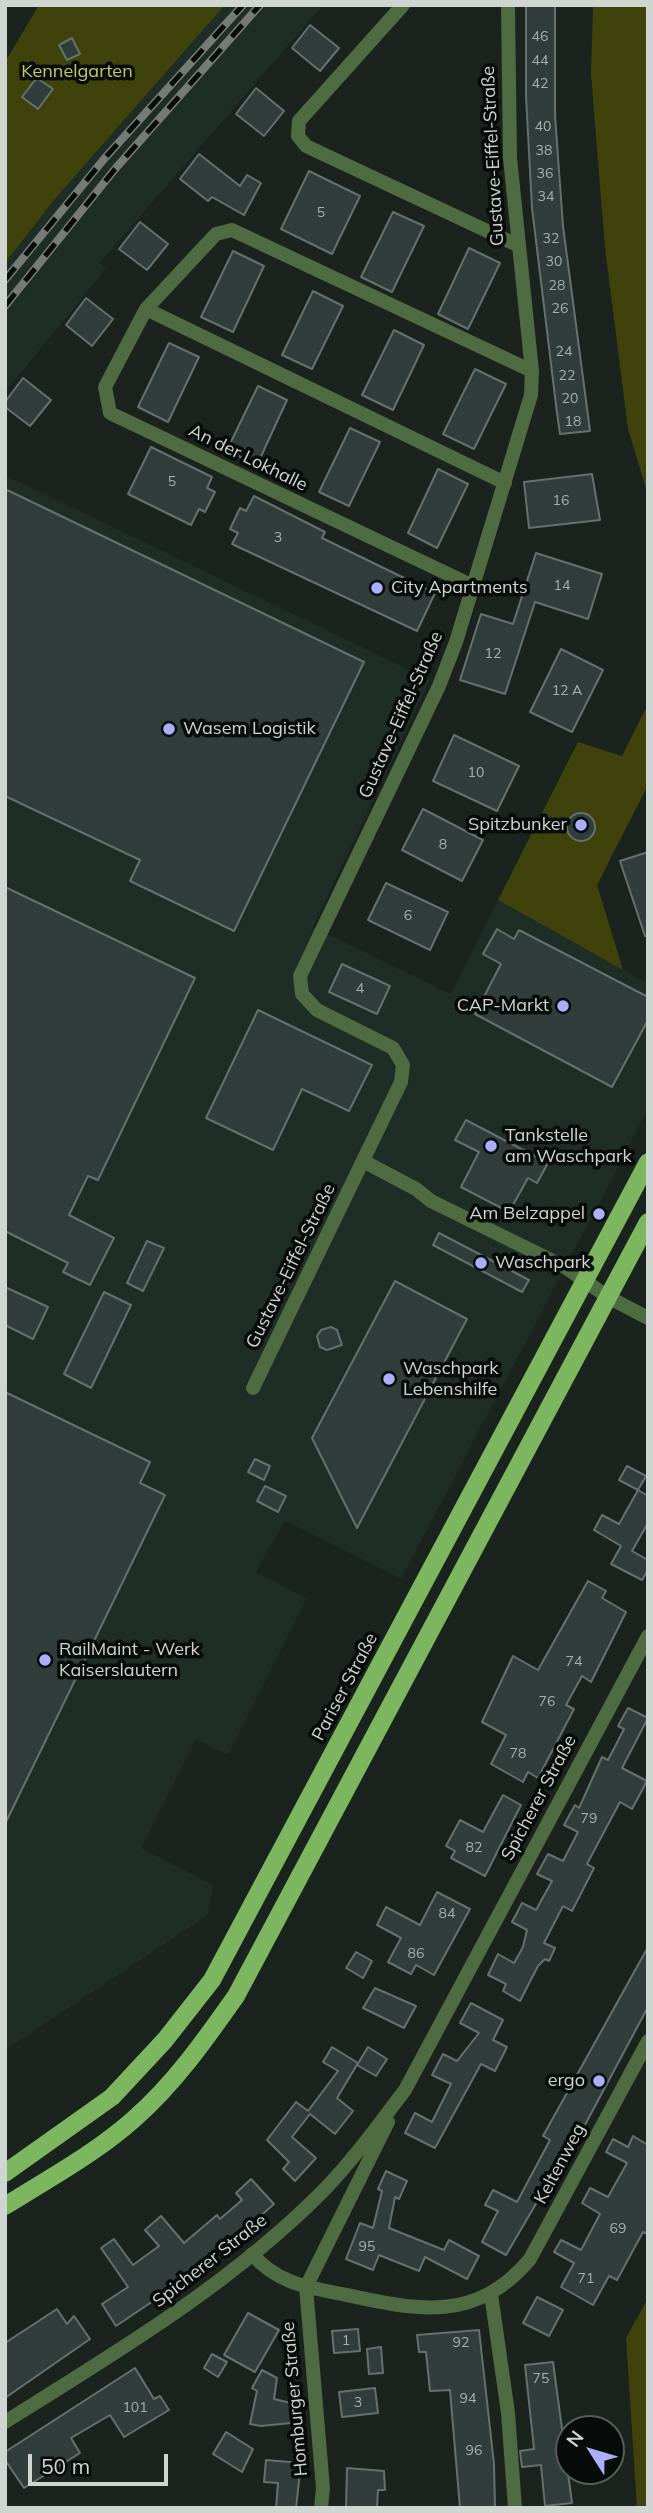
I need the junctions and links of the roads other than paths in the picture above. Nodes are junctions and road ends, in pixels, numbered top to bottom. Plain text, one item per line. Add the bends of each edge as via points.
1 (403, 5) edge
2 (508, 5) edge
3 (517, 245) junction
4 (146, 309) junction
5 (532, 371) junction
6 (505, 483) junction
7 (472, 586) junction
8 (363, 1161) junction
9 (648, 1162) edge
10 (648, 1222) edge
11 (585, 1280) junction
12 (608, 1297) junction
13 (648, 1318) edge
14 (253, 1388) dead end
15 (648, 1636) edge
16 (648, 2041) edge
17 (405, 2090) junction
18 (5, 2173) edge
19 (5, 2206) edge
20 (252, 2254) junction
21 (306, 2287) junction
22 (491, 2294) junction
23 (5, 2422) edge
24 (321, 2508) edge
25 (515, 2508) edge

1 - 3 street via 299,121 298,136 306,146
2 - 3 street, Gustave-Eiffel-Straße via 509,145
3 - 5 street, Gustave-Eiffel-Straße
4 - 5 street, An der Lokhalle via 216,234 232,230
4 - 6 street
4 - 7 street, An der Lokhalle via 105,387 110,413
5 - 6 street, Gustave-Eiffel-Straße via 531,396
6 - 7 street, Gustave-Eiffel-Straße
7 - 8 street, Gustave-Eiffel-Straße via 439,686 300,976 302,994 317,1010 393,1048 403,1065 401,1082
8 - 11 street
8 - 14 street, Gustave-Eiffel-Straße
9 - 11 main road, Pariser Straße
10 - 12 main road
11 - 12 street
11 - 18 main road, Pariser Straße via 212,1980 112,2097
12 - 13 street
12 - 19 main road via 236,1996 192,2058 133,2120
15 - 17 street, Spicherer Straße
16 - 22 street, Keltenweg via 530,2259
17 - 20 street, Spicherer Straße via 325,2189
17 - 21 street, Spicherer Straße
20 - 21 street, Keltenweg via 269,2272
20 - 23 street, Spicherer Straße via 163,2323
21 - 22 street, Keltenweg via 431,2310
21 - 24 street, Homburger Straße
22 - 25 street via 508,2413

